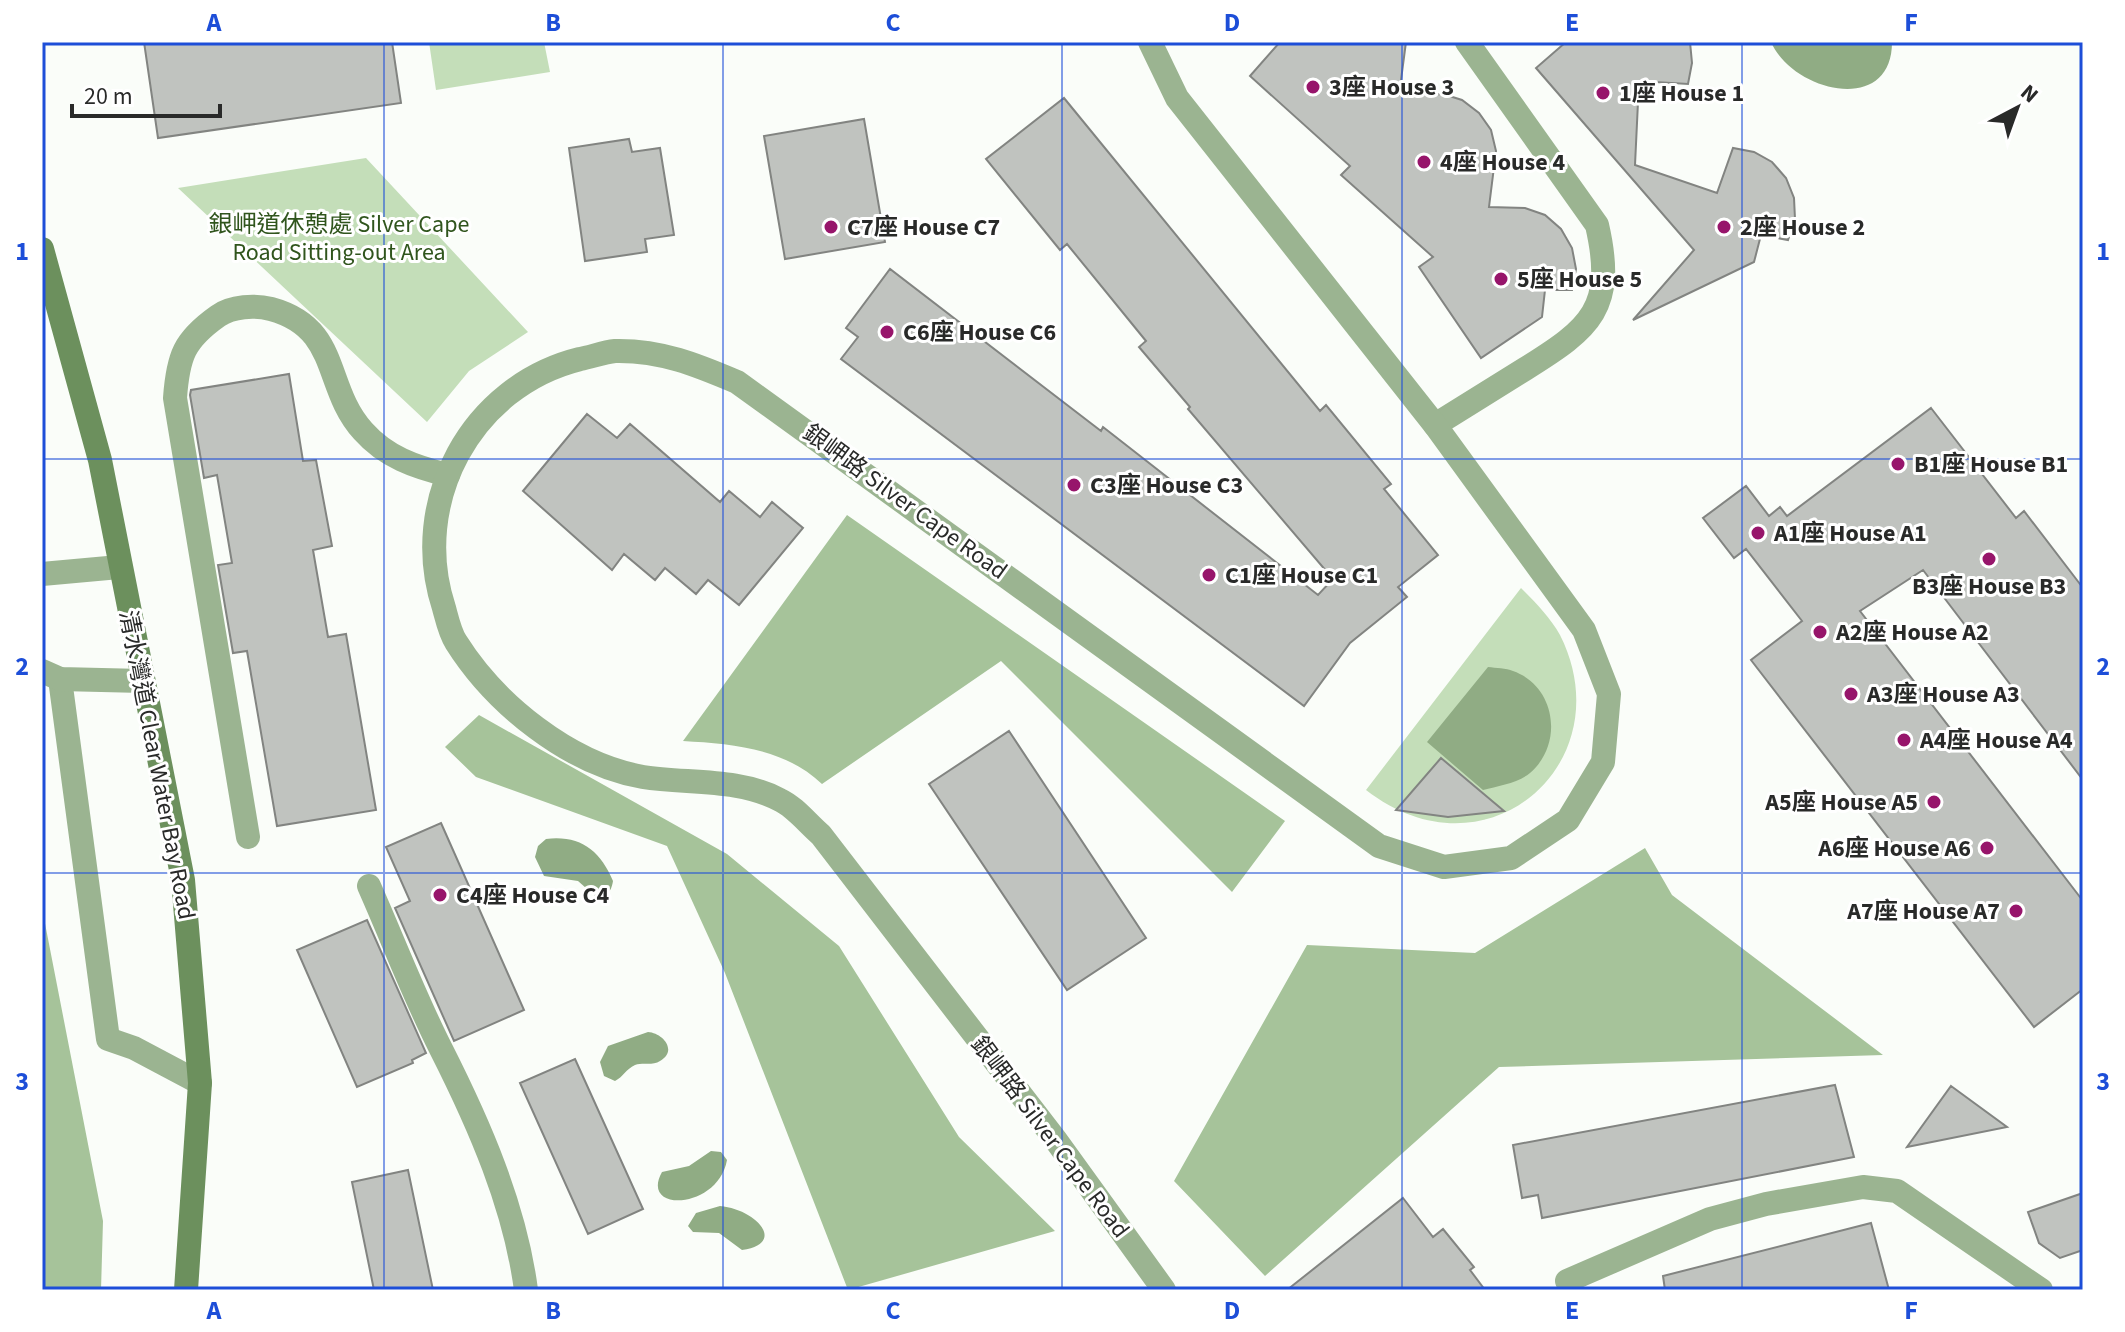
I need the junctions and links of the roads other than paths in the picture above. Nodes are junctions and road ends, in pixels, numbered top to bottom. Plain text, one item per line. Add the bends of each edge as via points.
1 (1150, 42) edge
2 (1467, 42) edge
3 (42, 249) edge
4 (1435, 425) junction
5 (448, 475) junction
6 (119, 567) junction
7 (42, 574) edge
8 (51, 675) edge
9 (143, 681) junction
10 (248, 837) dead end
11 (369, 886) dead end
12 (200, 1083) junction
13 (1567, 1281) dead end
14 (186, 1290) edge
15 (526, 1290) edge
16 (1164, 1290) edge
17 (2041, 1290) edge

1 - 4 street, 銀岬路 Silver Cape Road via 1177,98
2 - 4 street via 1597,225 1604,255 1603,286 1592,315 1575,338
3 - 6 main road, 清水灣道 Clear Water Bay Road via 100,460
4 - 5 street, 銀岬路 Silver Cape Road via 1584,630 1609,694 1603,762 1568,820 1511,858 1444,867 1379,846 737,382 678,357 613,351 550,367 496,402 456,452
5 - 10 street via 386,452 361,429 343,401 318,337 292,315 257,306 224,312 195,332 178,363 175,398
5 - 16 street, 銀岬路 Silver Cape Road via 435,514 434,578 454,640 493,692 590,759 641,776 743,787 781,800 821,835
6 - 7 street
6 - 9 main road, 清水灣道 Clear Water Bay Road
8 - 9 street
8 - 12 street via 108,1039
9 - 12 main road, 清水灣道 Clear Water Bay Road via 183,880
11 - 15 street via 440,1049 463,1089 520,1242
12 - 14 main road, 清水灣道 Clear Water Bay Road
13 - 17 street via 1710,1219 1863,1187 1897,1191

